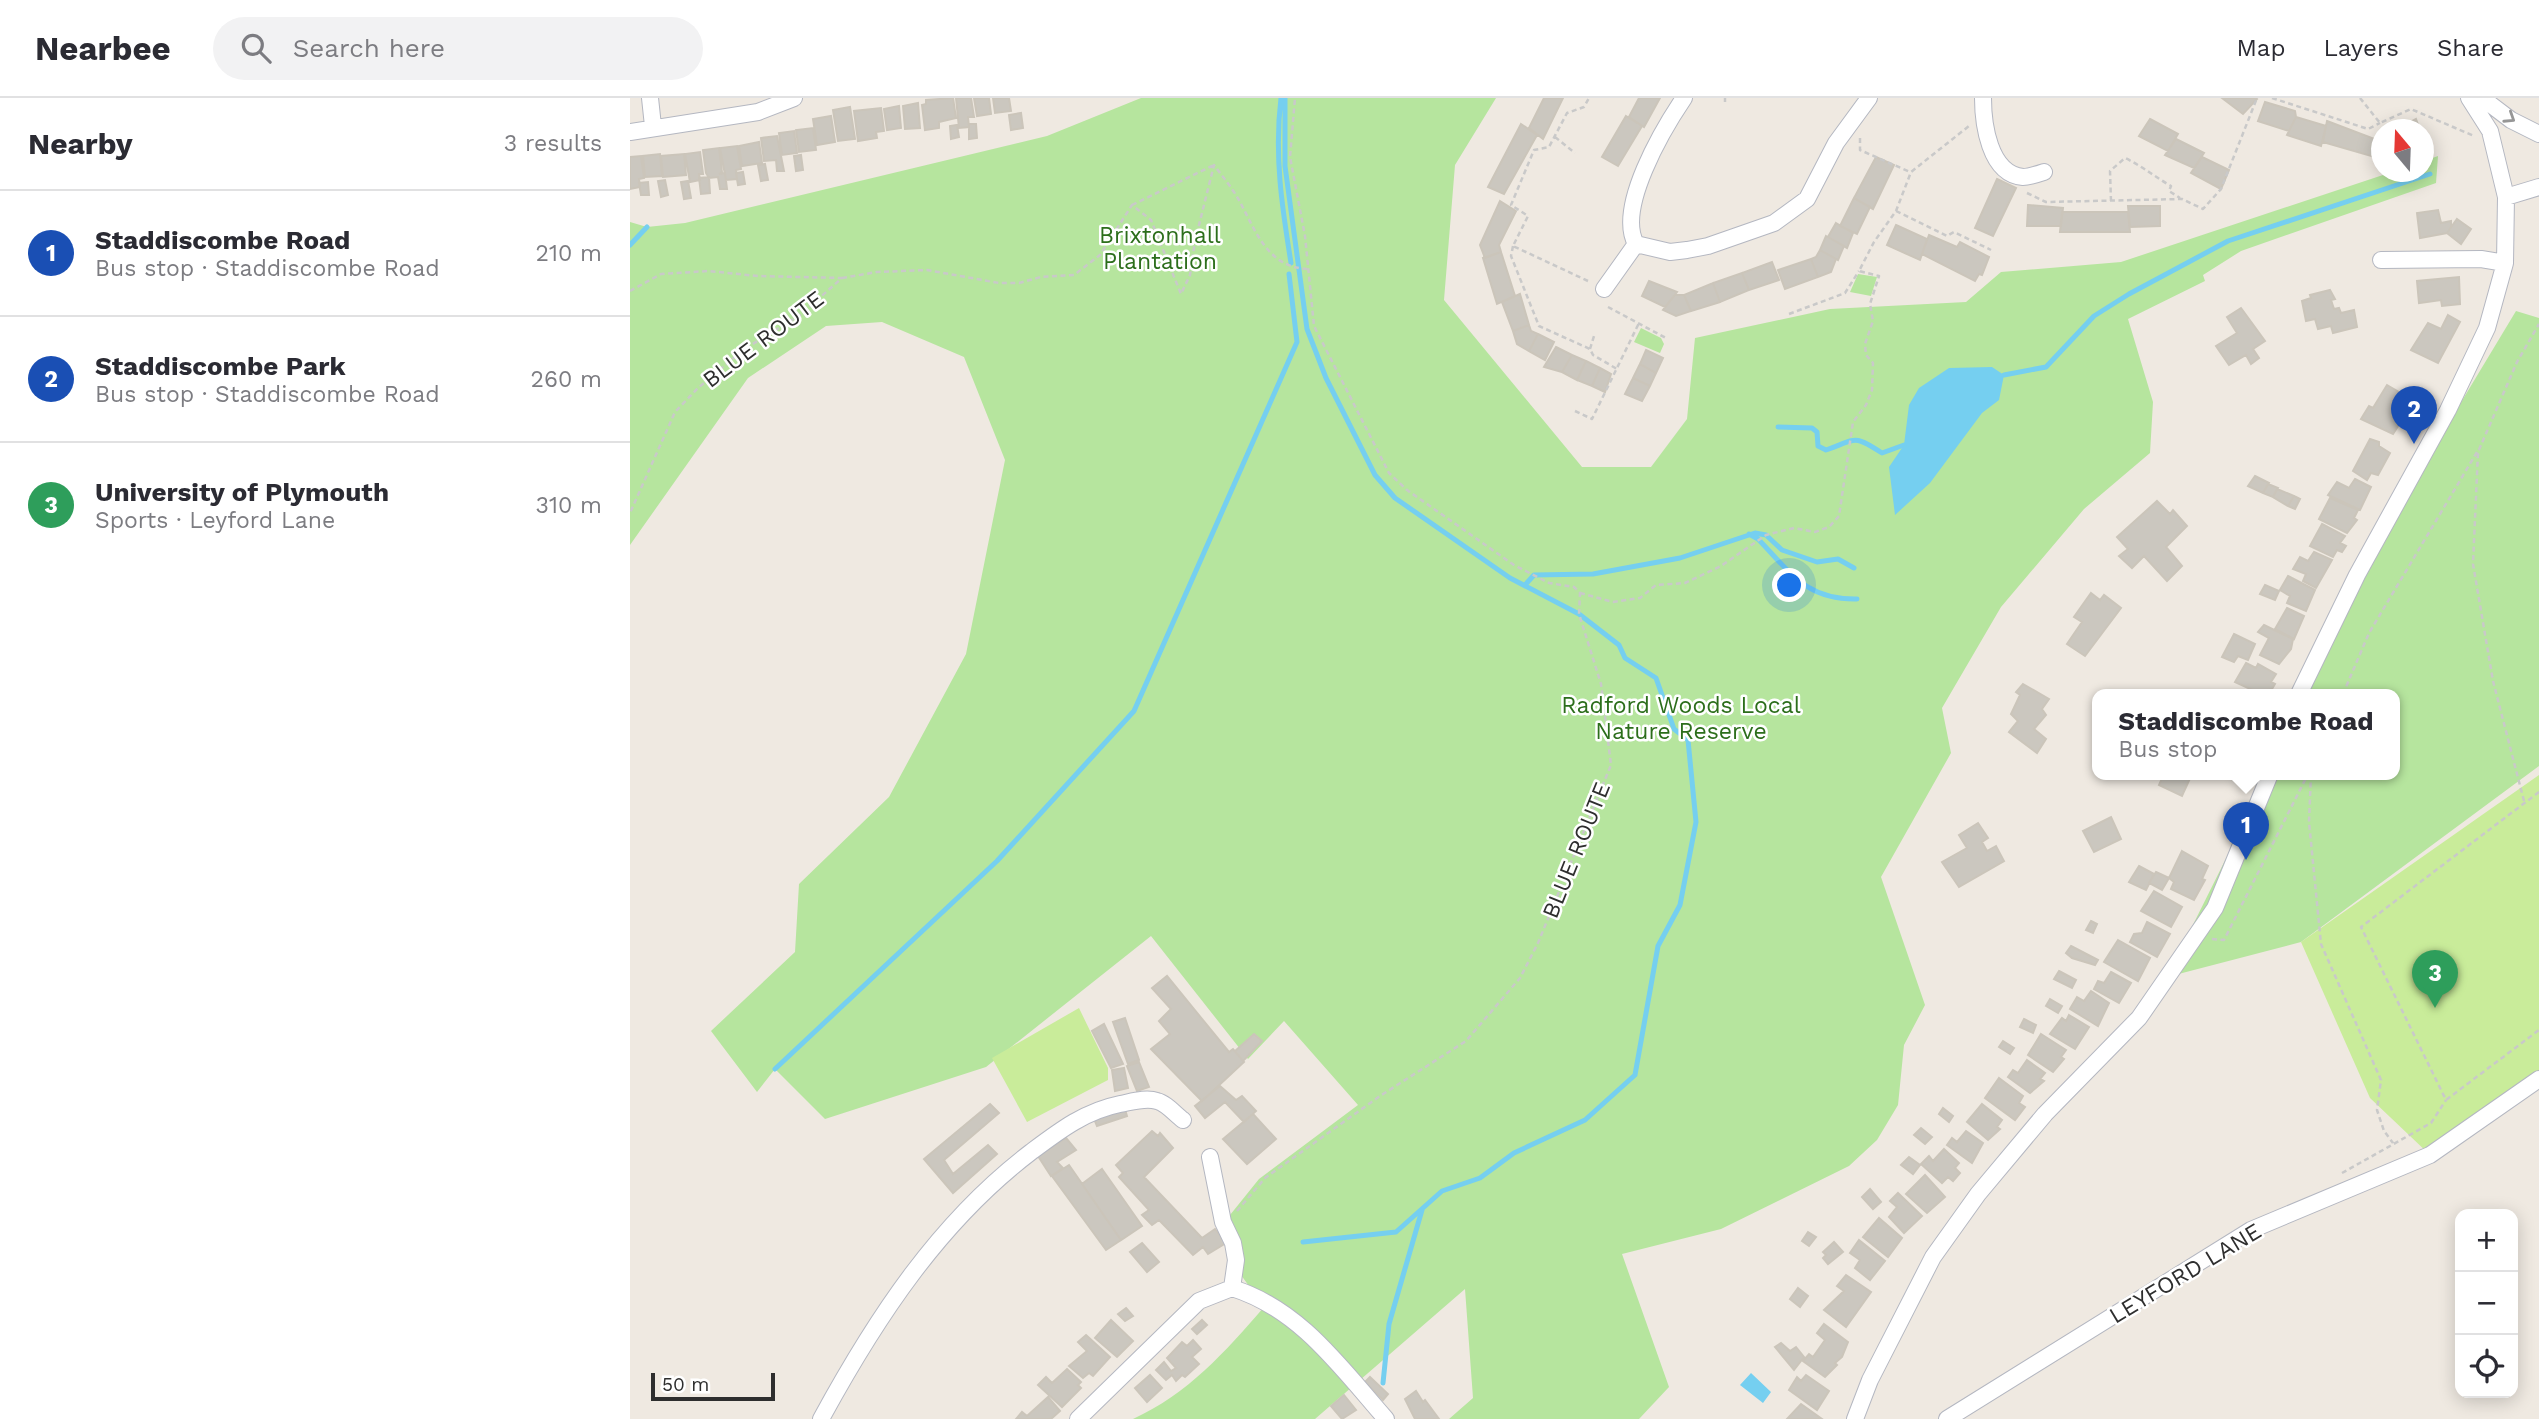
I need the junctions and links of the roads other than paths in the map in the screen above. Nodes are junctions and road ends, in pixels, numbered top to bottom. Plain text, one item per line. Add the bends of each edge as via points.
1 (650, 98) edge
2 (794, 98) edge
3 (1684, 98) edge
4 (2469, 98) edge
5 (2482, 98) edge
6 (1864, 104) edge
7 (1983, 106) edge
8 (653, 127) junction
9 (630, 132) edge
10 (2539, 134) edge
11 (2045, 172) dead end
12 (2539, 187) edge
13 (2506, 197) junction
14 (1636, 244) junction
15 (2381, 260) dead end
16 (2505, 262) junction
17 (1606, 286) road end
18 (2301, 689) edge
19 (2268, 780) edge
20 (2539, 1079) edge
21 (1183, 1120) dead end
22 (1210, 1157) dead end
23 (1232, 1288) junction
24 (821, 1419) edge
25 (1078, 1419) edge
26 (1386, 1419) edge
27 (1855, 1419) edge
28 (1947, 1419) edge

1 - 8 street
2 - 8 street via 758,112
3 - 14 street via 1664,128 1630,213
4 - 13 street via 2490,131
5 -> 10 street
6 - 14 street via 1836,142 1807,199 1774,223 1687,250 1670,252
7 - 11 street via 1987,143 1998,160 2024,177
8 - 9 street
12 - 13 street
13 - 16 street
14 - 17 street
15 - 16 street
16 - 18 street via 2487,328 2448,410 2357,575
19 - 27 street via 2215,908 2139,1018 2045,1114 1933,1257
20 - 28 street, LEYFORD LANE via 2430,1155 2251,1230
21 - 24 street via 1157,1101 1103,1108 1067,1125 998,1177 944,1232 895,1295
22 - 23 street via 1236,1261
23 - 25 street via 1199,1301
23 - 26 street via 1260,1299 1315,1340 1337,1359

